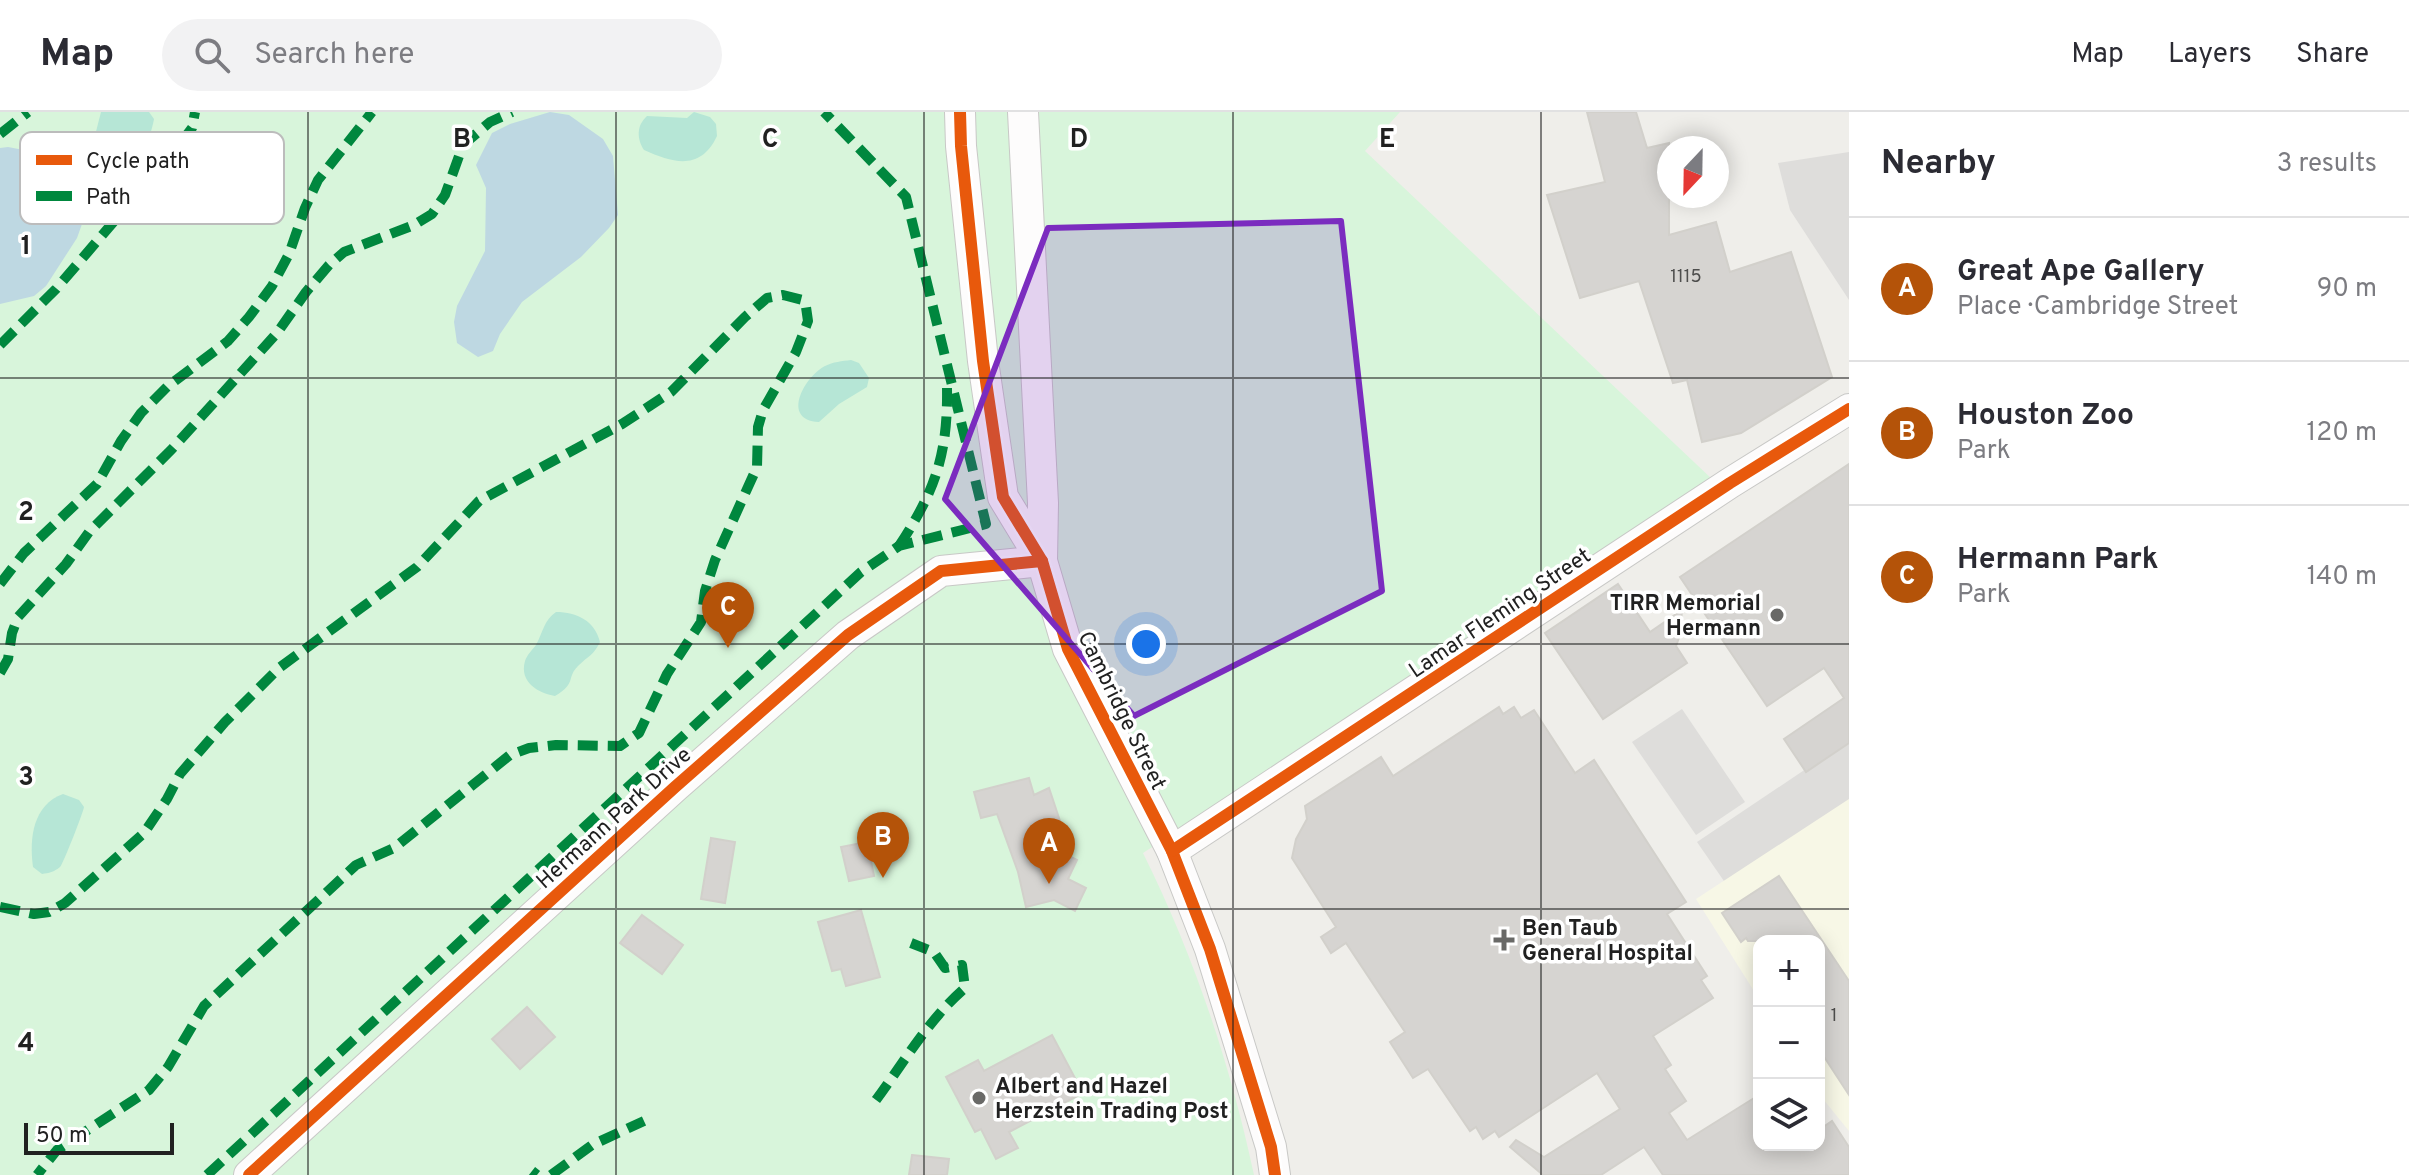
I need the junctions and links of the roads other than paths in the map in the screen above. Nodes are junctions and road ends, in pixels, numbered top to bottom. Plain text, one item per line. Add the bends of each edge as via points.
1 (960, 112) edge
2 (1023, 112) edge
3 (1849, 409) edge
4 (1042, 561) junction
5 (1172, 851) junction
6 (249, 1175) edge
7 (1275, 1175) edge

1 - 4 street, Cambridge Street via 983,361 1003,497
2 - 4 street, Cambridge Street
3 - 5 street, Lamar Fleming Street
4 - 5 street, Cambridge Street via 1068,649
4 - 6 street, Hermann Park Drive via 941,571 848,635
5 - 7 street, Cambridge Street via 1210,949

